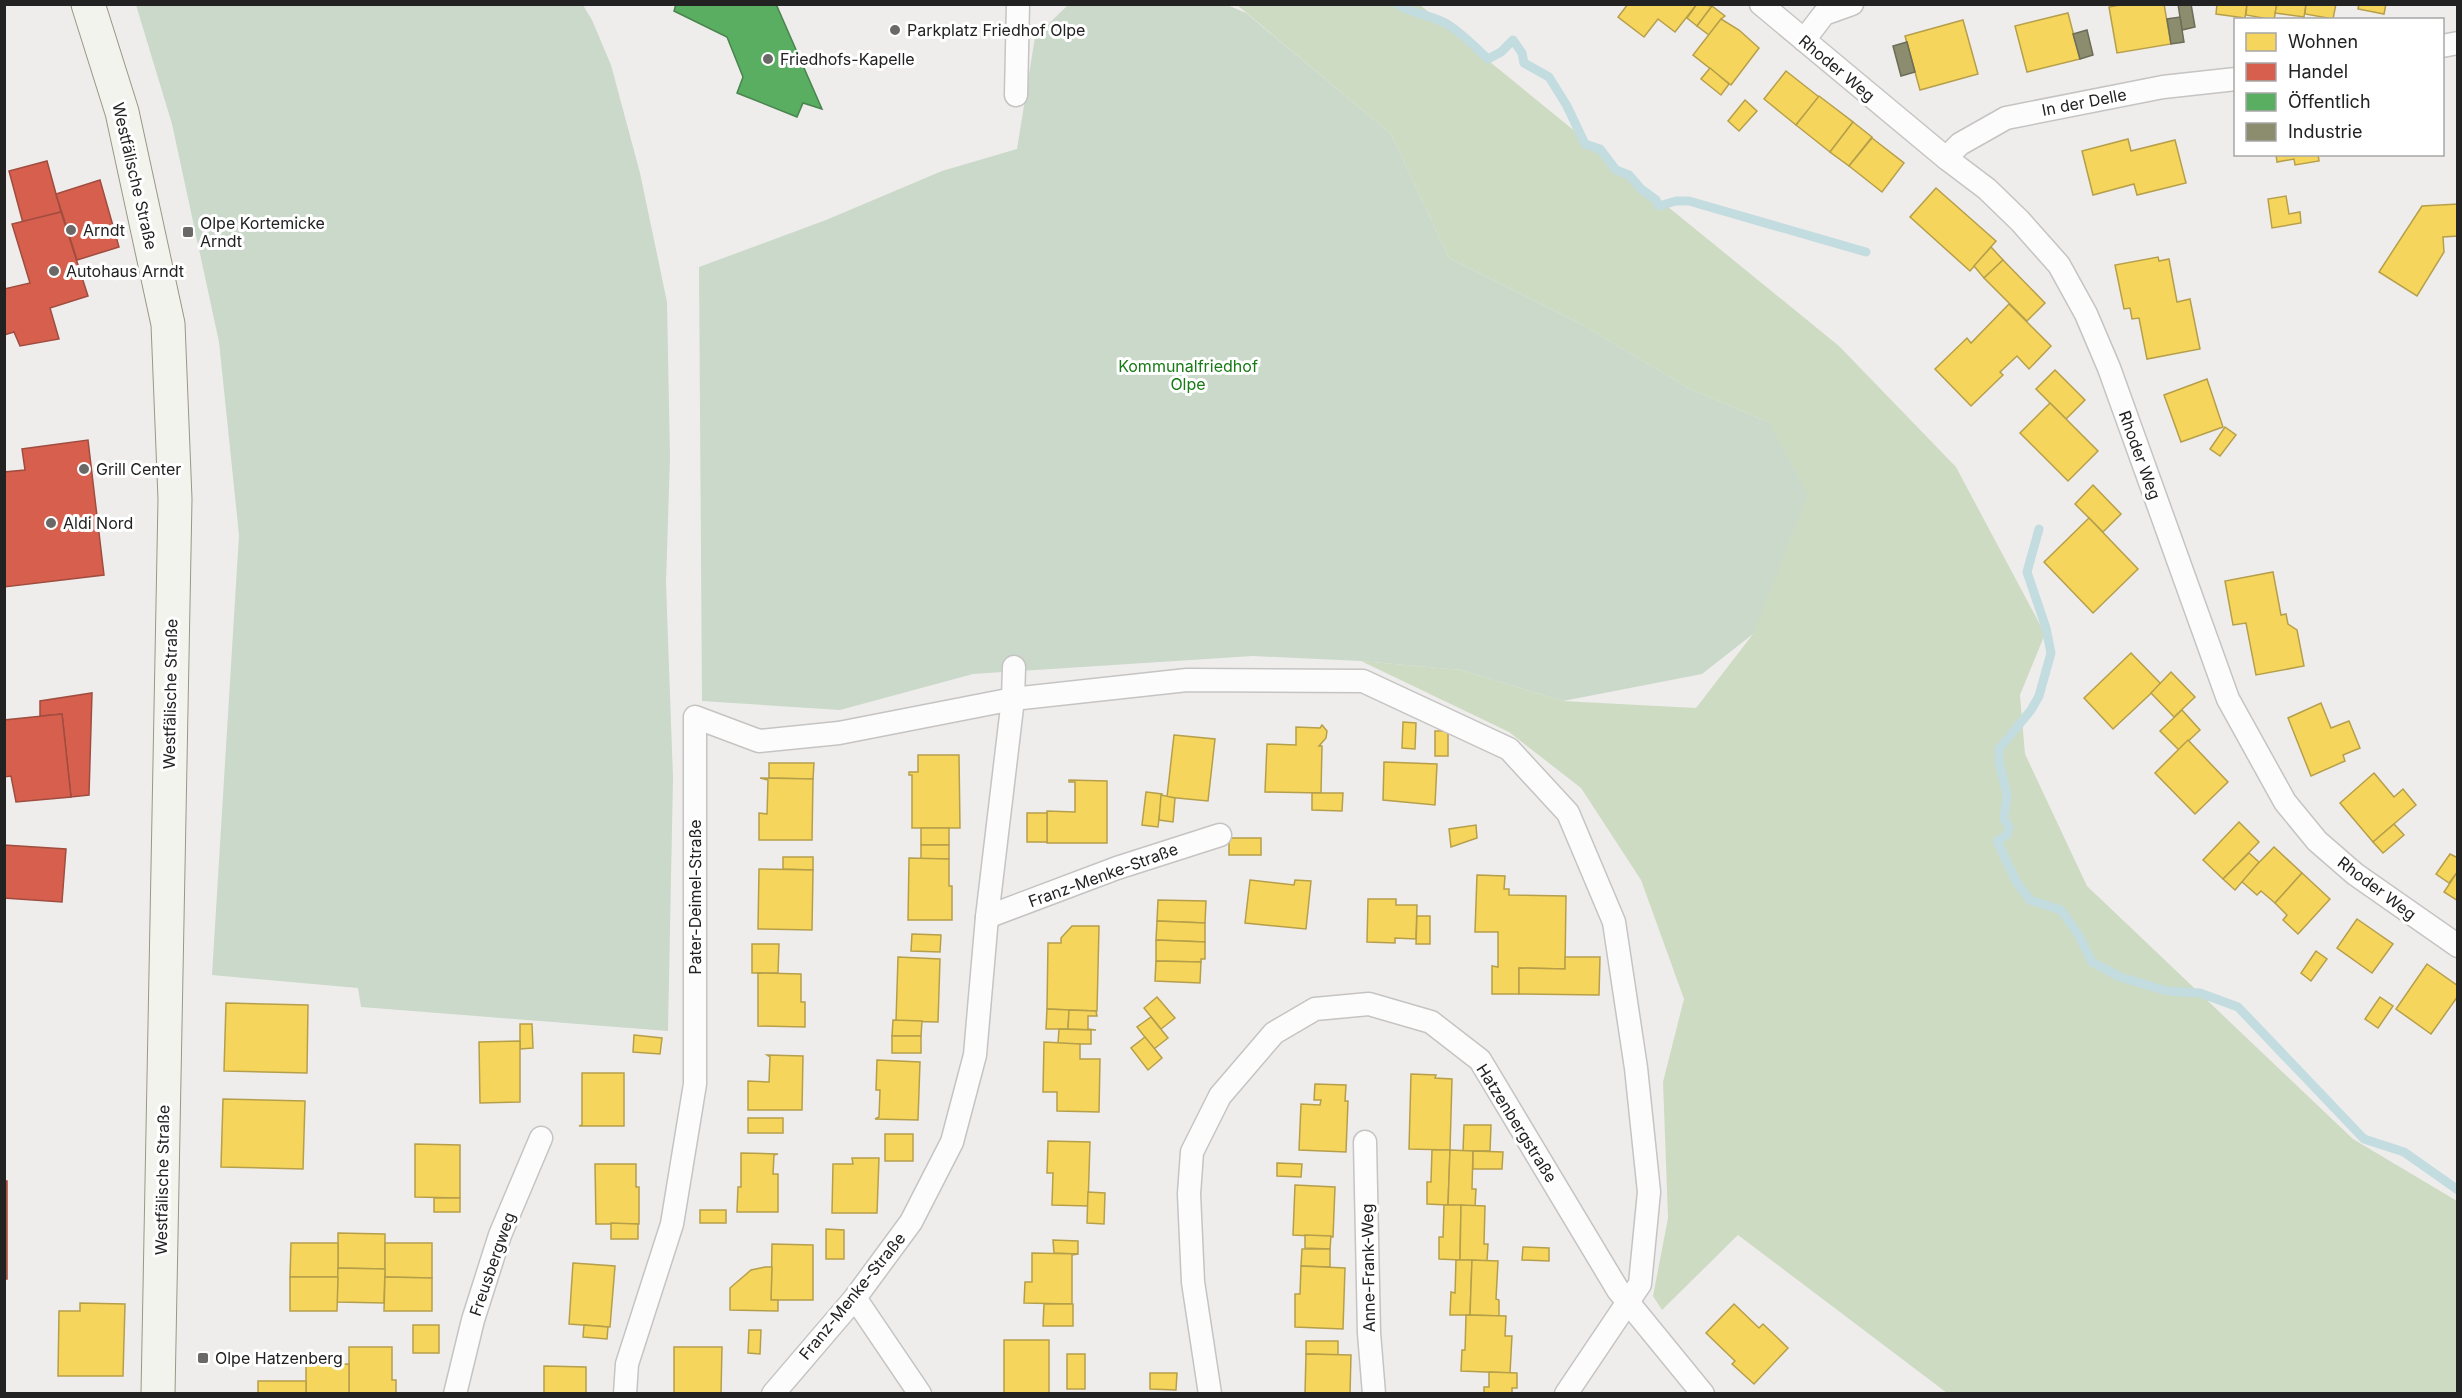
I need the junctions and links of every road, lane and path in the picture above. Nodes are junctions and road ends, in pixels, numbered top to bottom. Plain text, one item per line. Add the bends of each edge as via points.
1 (88, 4) edge
2 (1018, 4) edge
3 (1761, 4) edge
4 (1852, 4) edge
5 (1804, 40) junction
6 (2234, 79) edge
7 (1016, 95) dead end
8 (1946, 158) junction
9 (1014, 667) dead end
10 (1013, 699) junction
11 (1220, 835) dead end
12 (987, 917) junction
13 (2457, 946) edge
14 (541, 1138) dead end
15 (1365, 1142) dead end
16 (855, 1298) junction
17 (1628, 1302) junction
18 (158, 1394) edge
19 (455, 1394) edge
20 (624, 1394) edge
21 (772, 1394) edge
22 (920, 1394) edge
23 (1210, 1394) edge
24 (1374, 1394) edge
25 (1566, 1394) edge
26 (1703, 1394) edge

1 - 18 street, Westfälische Straße via 122,112 168,324 175,499
2 - 7 street
3 - 5 street, Rhoder Weg
4 - 5 street via 1824,14
5 - 8 street, Rhoder Weg
6 - 8 street, In der Delle via 2163,87 2006,118 1960,144
8 - 13 street, Rhoder Weg via 2020,221 2059,265 2086,314 2228,699 2285,802 2317,841 2355,874
9 - 10 street, Franz-Menke-Straße
10 - 12 street, Franz-Menke-Straße
10 - 17 street via 1187,680 1363,681 1509,748 1568,813 1614,922 1636,1068 1649,1192 1640,1284
10 - 20 street, Pater-Deimel-Straße via 839,733 759,741 694,717 695,1084 672,1224 627,1364
11 - 12 street, Franz-Menke-Straße via 1117,868
12 - 16 street, Franz-Menke-Straße via 975,1055 952,1142 911,1222
14 - 19 street, Freusbergweg via 500,1235
15 - 24 street, Anne-Frank-Weg
16 - 21 street, Franz-Menke-Straße
16 - 22 street
17 - 23 street, Hatzenbergstraße via 1480,1060 1431,1022 1369,1004 1315,1009 1274,1033 1227,1087 1192,1152 1189,1194 1193,1282
17 - 25 street
17 - 26 street, Hatzenbergstraße

